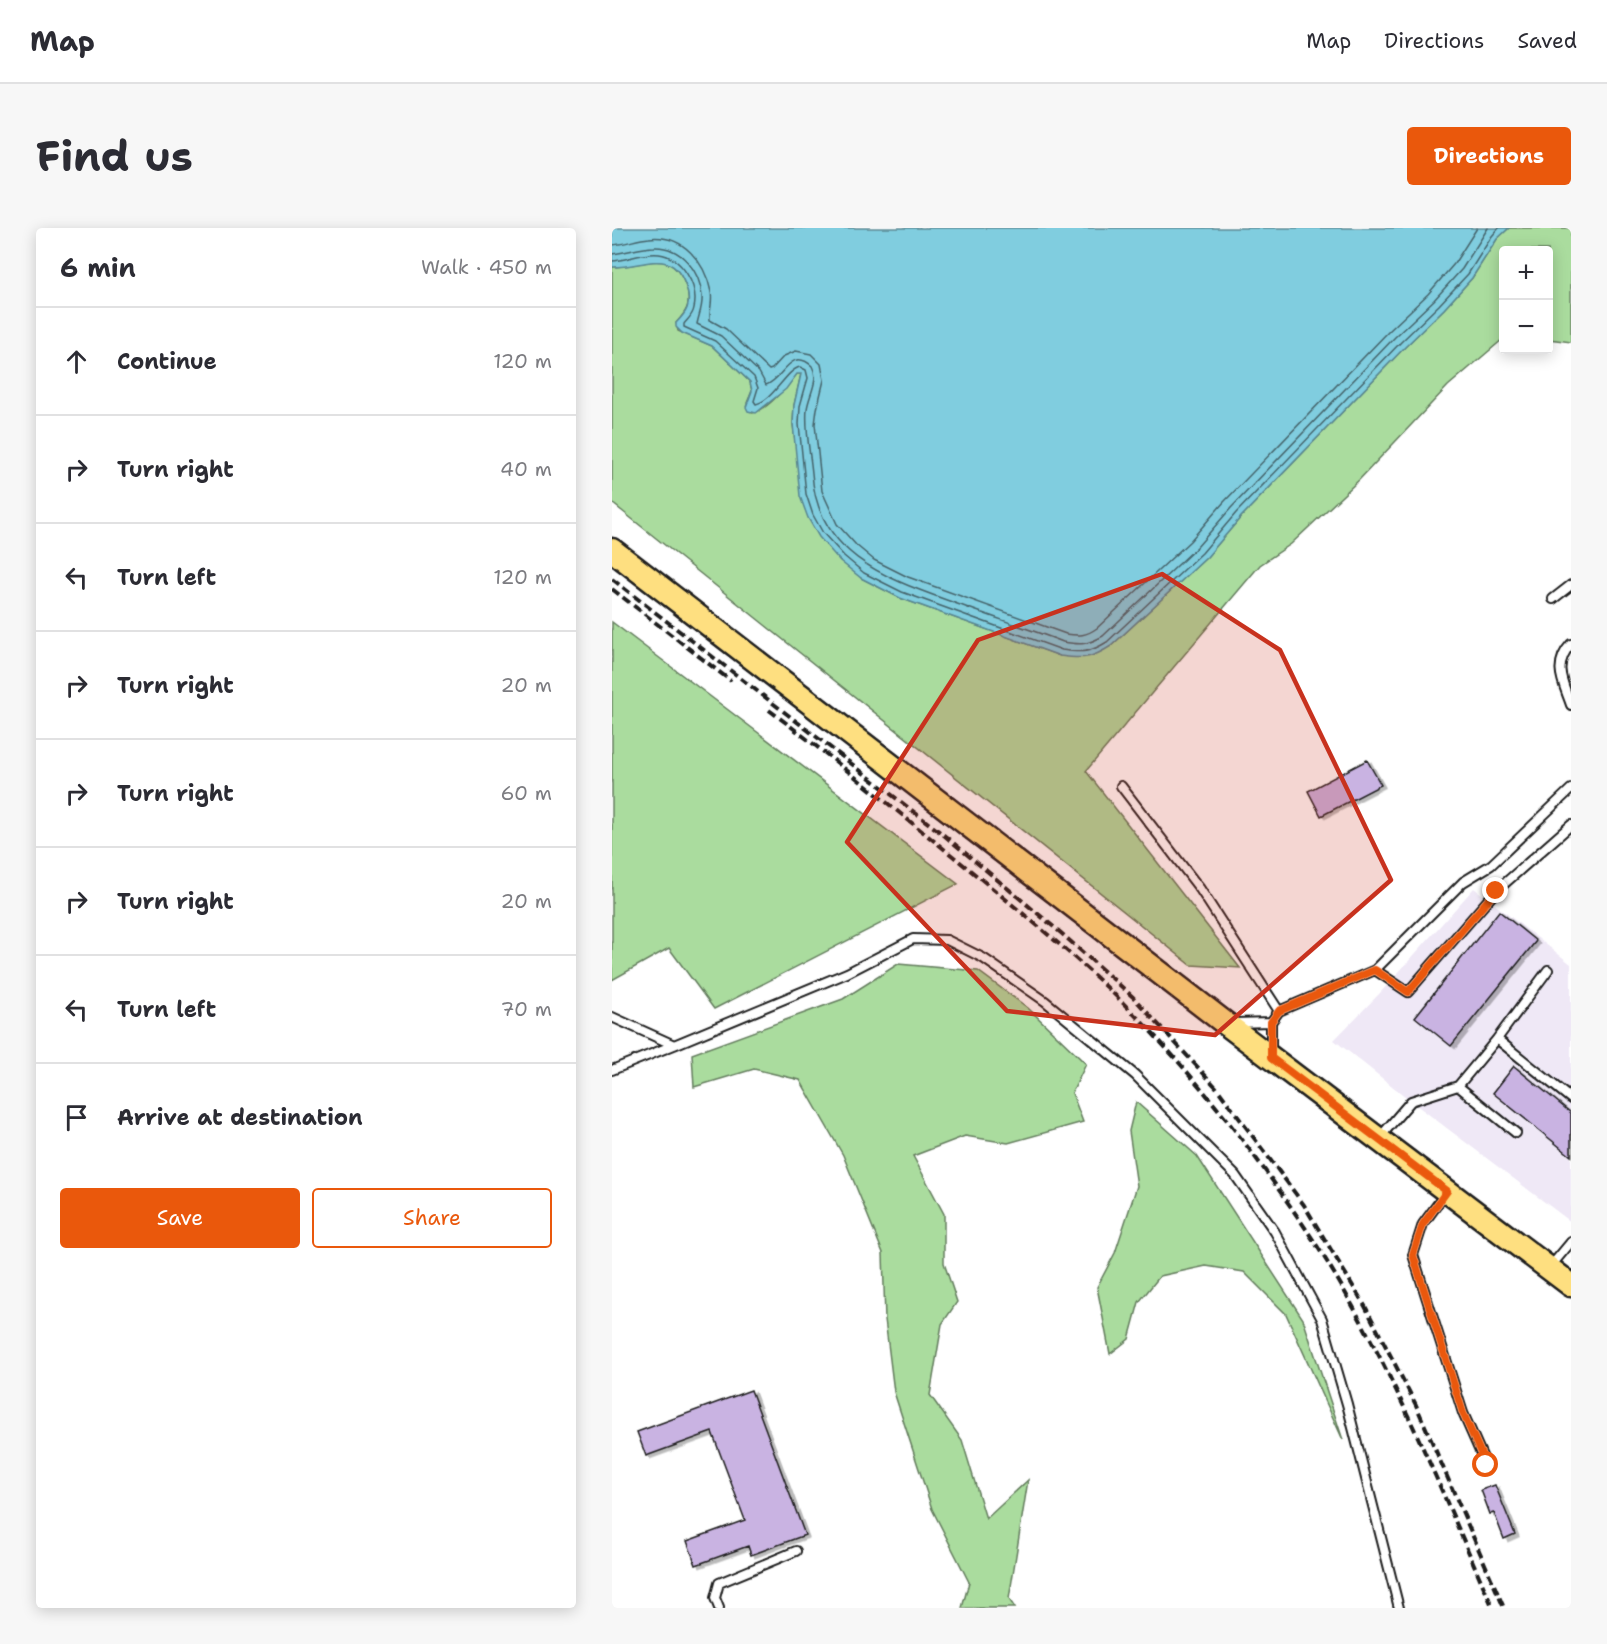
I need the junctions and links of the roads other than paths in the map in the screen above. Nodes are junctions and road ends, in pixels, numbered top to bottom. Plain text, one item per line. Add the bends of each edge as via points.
1 (612, 550) edge
2 (1571, 585) edge
3 (1553, 598) dead end
4 (1571, 644) edge
5 (1571, 705) edge
6 (1121, 786) dead end
7 (1571, 789) edge
8 (1571, 825) edge
9 (1375, 970) junction
10 (1548, 970) dead end
11 (1279, 1011) junction
12 (612, 1017) edge
13 (1271, 1022) junction
14 (1225, 1023) junction
15 (1497, 1039) junction
16 (674, 1045) junction
17 (1271, 1058) junction
18 (612, 1070) edge
19 (1458, 1086) junction
20 (1571, 1099) edge
21 (1516, 1133) dead end
22 (1378, 1140) junction
23 (1447, 1191) junction
24 (1571, 1242) edge
25 (1549, 1269) junction
26 (1571, 1285) edge
27 (1486, 1465) dead end
28 (796, 1551) dead end
29 (719, 1608) edge
30 (1399, 1608) edge

1 - 14 main road
2 - 3 lane
4 - 5 lane via 1564,652 1559,673
6 - 11 lane via 1200,889
7 - 9 lane via 1491,865 1463,882
8 - 9 lane via 1496,891 1408,992
9 - 11 lane
10 - 15 lane
11 - 13 lane
12 - 16 lane
13 - 14 lane
13 - 17 lane
14 - 17 main road
15 - 19 lane
15 - 20 lane
16 - 18 lane
16 - 30 lane via 847,973 914,939 947,940 983,958 1045,1001 1135,1075 1234,1174 1275,1232 1322,1318
17 - 22 main road
19 - 21 lane
19 - 22 lane via 1411,1101
22 - 23 main road
23 - 25 main road
23 - 27 lane via 1423,1224 1413,1255 1463,1413
24 - 25 lane
25 - 26 main road
28 - 29 lane via 719,1583 715,1598

